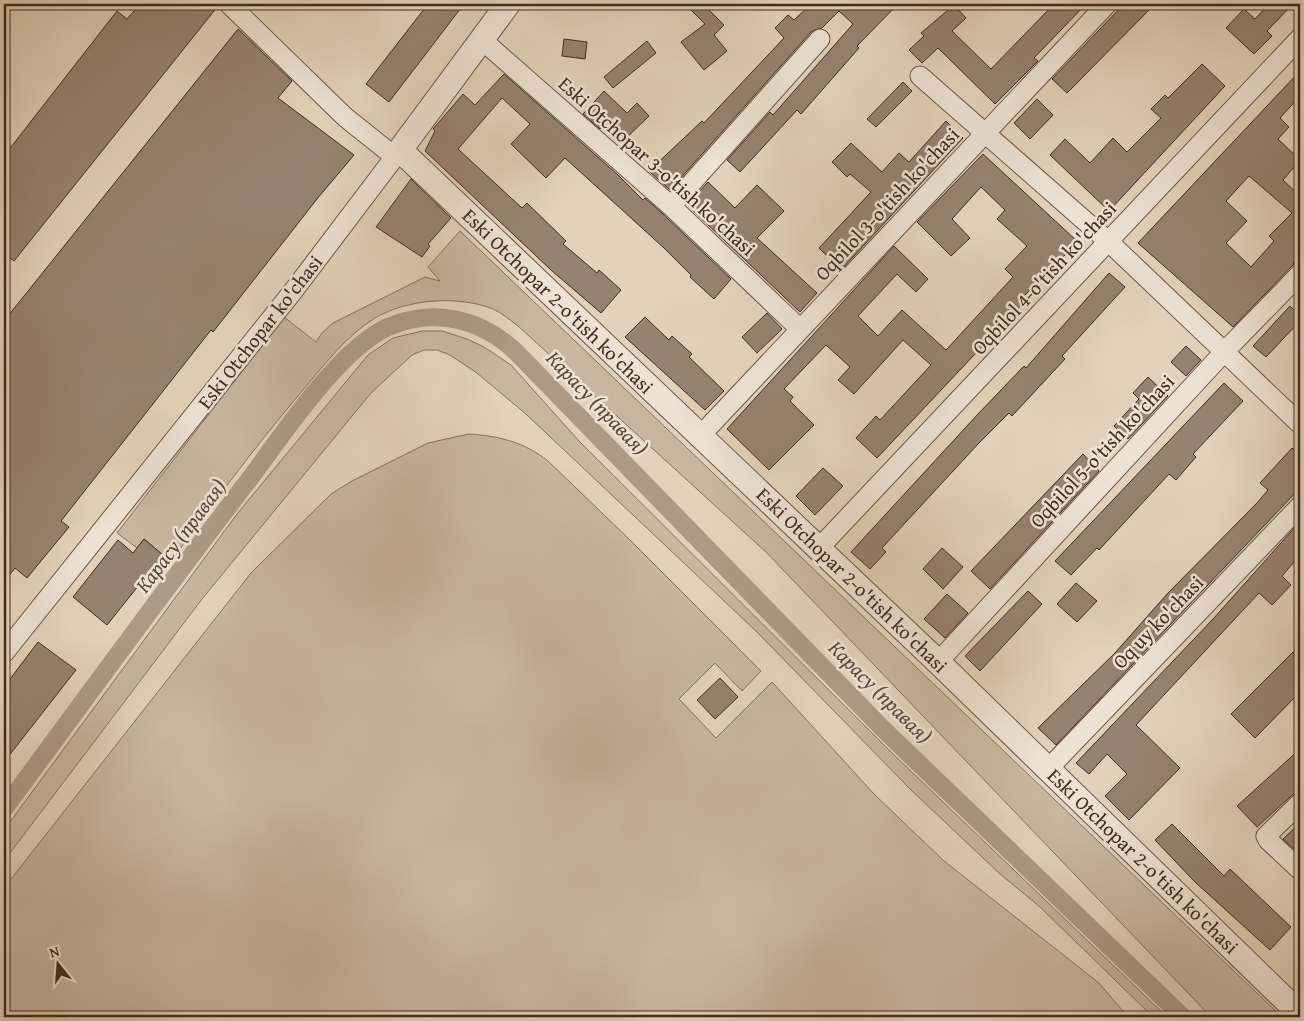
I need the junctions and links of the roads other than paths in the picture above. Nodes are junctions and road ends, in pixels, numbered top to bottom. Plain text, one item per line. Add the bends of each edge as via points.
1 (229, 4) edge
2 (508, 4) edge
3 (1107, 4) edge
4 (1300, 38) edge
5 (480, 39) junction
6 (820, 39) dead end
7 (920, 76) dead end
8 (986, 133) junction
9 (398, 153) junction
10 (670, 206) junction
11 (1109, 242) junction
12 (1300, 274) edge
13 (800, 330) junction
14 (1225, 351) junction
15 (1300, 424) edge
16 (700, 436) junction
17 (1300, 506) edge
18 (819, 548) junction
19 (4, 653) edge
20 (938, 662) junction
21 (1048, 769) junction
22 (1300, 803) edge
23 (1300, 870) edge
24 (1300, 1014) edge

1 - 9 street, Eski Otchopar 2-o'tish ko'chasi via 345,117
2 - 5 street, Eski Otchopar ko'chasi
3 - 8 street, Oqbilol 3-o'tish ko'chasi
4 - 11 street, Oqbilol 4-o'tish ko'chasi
5 - 9 street, Eski Otchopar ko'chasi
5 - 10 street, Eski Otchopar 3-o'tish ko'chasi
6 - 10 street
7 - 8 street
8 - 11 street
8 - 13 street, Oqbilol 3-o'tish ko'chasi
9 - 16 street, Eski Otchopar 2-o'tish ko'chasi
9 - 19 street, Eski Otchopar ko'chasi via 294,290
10 - 13 street, Eski Otchopar 3-o'tish ko'chasi
11 - 14 street
11 - 18 street, Oqbilol 4-o'tish ko'chasi
12 - 14 street, Oqbilol 5-o'tish ko'chasi
13 - 16 street, Oqbilol 3-o'tish ko'chasi
14 - 15 street
14 - 20 street, Oqbilol 5-o'tish ko'chasi
16 - 18 street, Eski Otchopar 2-o'tish ko'chasi
17 - 21 street, Oq uy ko'chasi
18 - 20 street, Eski Otchopar 2-o'tish ko'chasi
20 - 21 street, Eski Otchopar 2-o'tish ko'chasi
21 - 24 street, Eski Otchopar 2-o'tish ko'chasi
22 - 23 street via 1266,836

